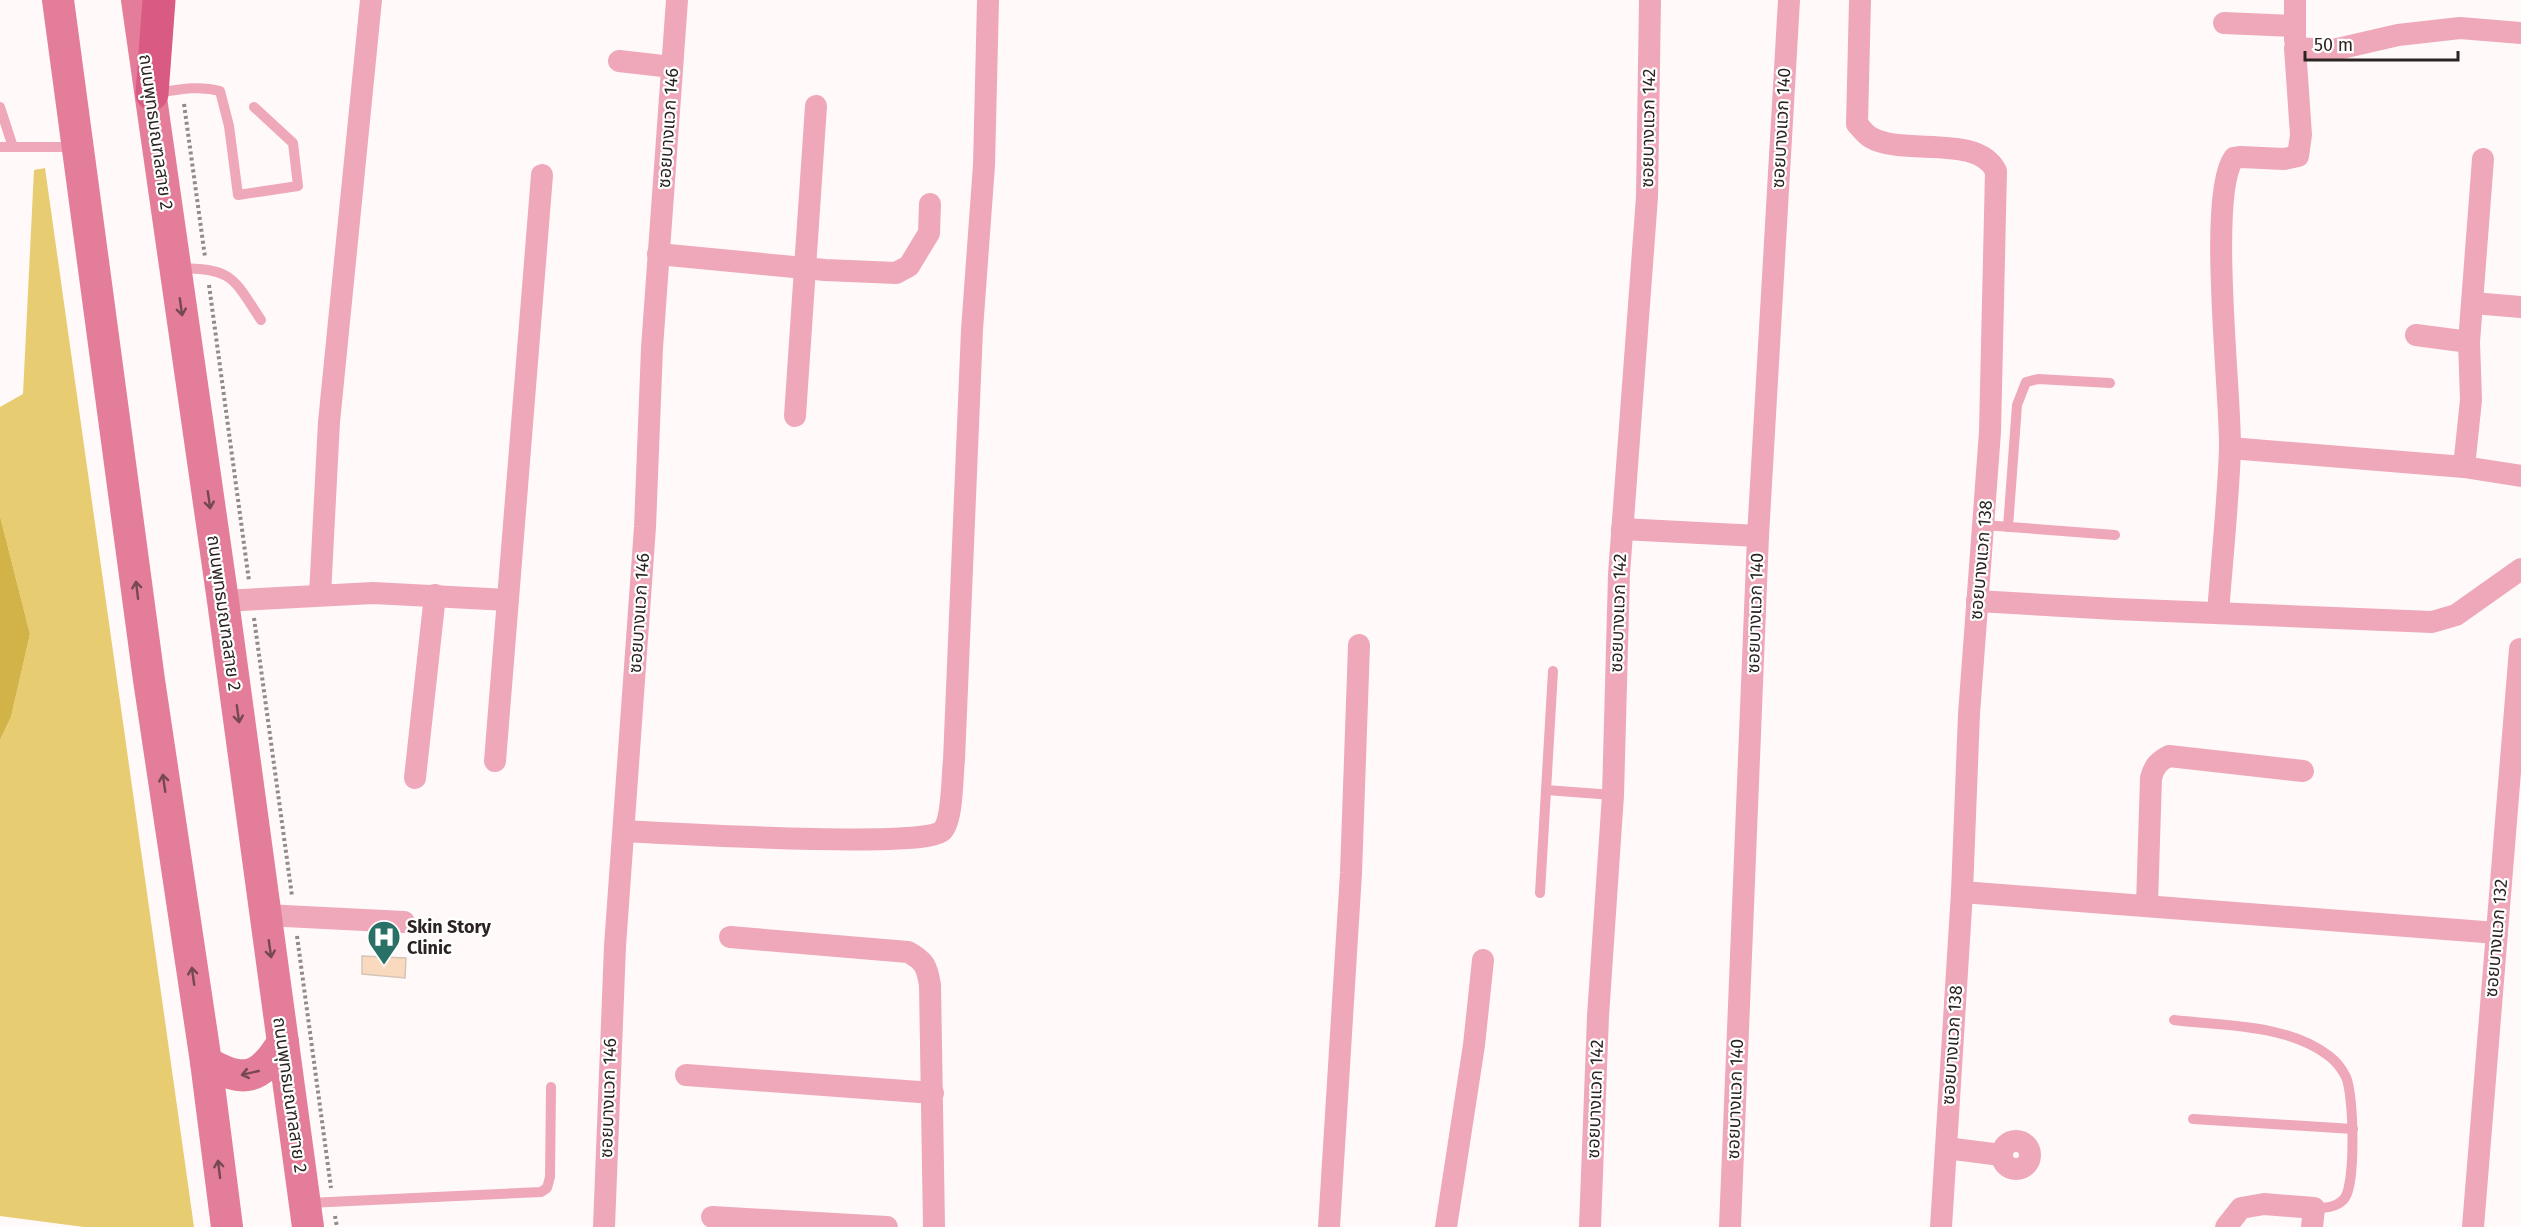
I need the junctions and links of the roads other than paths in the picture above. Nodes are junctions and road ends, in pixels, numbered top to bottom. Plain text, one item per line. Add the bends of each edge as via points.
1 (58, 0) edge
2 (137, 0) edge
3 (159, 0) edge
4 (371, 0) edge
5 (677, 0) edge
6 (988, 0) edge
7 (1650, 0) edge
8 (1789, 0) edge
9 (1860, 0) edge
10 (2295, 0) edge
11 (2224, 23) dead end
12 (2521, 33) edge
13 (2295, 37) junction
14 (619, 61) dead end
15 (672, 67) junction
16 (152, 94) junction
17 (816, 106) dead end
18 (0, 107) edge
19 (254, 107) dead end
20 (0, 147) edge
21 (13, 147) junction
22 (79, 147) junction
23 (2483, 159) dead end
24 (542, 175) dead end
25 (930, 204) dead end
26 (658, 254) junction
27 (804, 267) junction
28 (175, 268) junction
29 (2473, 303) junction
30 (2521, 307) edge
31 (261, 320) dead end
32 (2416, 336) dead end
33 (2469, 342) junction
34 (2110, 383) dead end
35 (795, 416) dead end
36 (2230, 448) junction
37 (2464, 467) junction
38 (2521, 476) edge
39 (1984, 525) junction
40 (2008, 527) junction
41 (1622, 529) junction
42 (2115, 535) dead end
43 (1758, 536) junction
44 (2521, 569) edge
45 (320, 595) junction
46 (435, 595) junction
47 (508, 600) junction
48 (223, 601) junction
49 (1977, 601) junction
50 (2218, 613) junction
51 (1359, 645) dead end
52 (2520, 649) edge
53 (1553, 671) dead end
54 (495, 761) dead end
55 (2303, 771) dead end
56 (415, 778) dead end
57 (1546, 790) junction
58 (1612, 795) junction
59 (624, 831) junction
60 (1962, 892) junction
61 (1540, 893) dead end
62 (2147, 904) junction
63 (265, 915) junction
64 (404, 922) dead end
65 (2497, 933) junction
66 (730, 937) dead end
67 (1483, 960) dead end
68 (2174, 1020) dead end
69 (283, 1042) junction
70 (206, 1062) junction
71 (686, 1075) dead end
72 (551, 1087) dead end
73 (933, 1093) junction
74 (2193, 1119) dead end
75 (2353, 1129) junction
76 (1946, 1148) junction
77 (2001, 1155) dead end
78 (712, 1217) dead end
79 (2313, 1218) edge
80 (309, 1221) edge
81 (227, 1227) edge
82 (604, 1227) edge
83 (887, 1227) edge
84 (934, 1227) edge
85 (1329, 1227) edge
86 (1446, 1227) edge
87 (1590, 1227) edge
88 (1730, 1227) edge
89 (1941, 1227) edge
90 (2226, 1227) edge
91 (2473, 1227) edge

1 - 22 main road
2 - 16 main road, ถนนพุทธมณฑลสาย 2
3 - 16 main road
4 - 45 street via 329,422
5 - 15 street, ซอยบางแวก 146
6 - 59 street via 984,165 948,821 943,831 932,837 911,840
7 - 41 street, ซอยบางแวก 142 via 1646,220
8 - 43 street, ซอยบางแวก 140
9 - 39 street, ซอยบางแวก 138 via 1857,124 1869,137 1887,143 1970,151 1990,160 1995,171 1990,432
10 - 13 street
11 - 13 street
12 - 13 street via 2460,28 2398,35 2333,50
13 - 36 street via 2301,135 2298,156 2234,158 2227,175 2221,235
14 - 15 street
15 - 26 street, ซอยบางแวก 146
16 - 19 lane via 208,87 220,91 238,195 298,186 293,143
16 - 28 main road, ถนนพุทธมณฑลสาย 2
17 - 27 street
18 - 21 lane
20 - 21 lane
21 - 22 lane
70 -> 22 main road via 149,680
23 - 29 street
24 - 47 street
25 - 27 street via 929,233 905,269 883,274
26 - 27 street
26 - 59 street, ซอยบางแวก 146 via 645,527
27 - 35 street
28 - 31 lane via 215,269 230,276
28 -> 48 main road, ถนนพุทธมณฑลสาย 2
29 - 30 street
29 - 33 street
32 - 33 street
33 - 37 street via 2471,400
34 - 40 lane via 2038,378 2026,382 2017,405
36 - 37 street
36 - 50 street
37 - 38 street
39 - 40 lane
39 - 49 street, ซอยบางแวก 138
40 - 42 lane
41 - 43 street
41 - 58 street, ซอยบางแวก 142
43 - 88 street, ซอยบางแวก 140
44 - 50 street via 2456,615 2432,622
45 - 46 street
45 - 48 street
46 - 47 street
46 - 56 street
47 - 54 street
48 -> 63 main road, ถนนพุทธมณฑลสาย 2
49 - 50 street
49 - 60 street, ซอยบางแวก 138
51 - 85 street via 1351,873
52 - 65 street, ซอยบางแวก 132
53 - 57 lane
55 - 62 street via 2169,756 2161,760 2151,777
57 - 58 lane
57 - 61 lane
58 - 87 street, ซอยบางแวก 142
59 - 82 street, ซอยบางแวก 146 via 615,946
60 - 62 street
60 - 76 street, ซอยบางแวก 138
62 - 65 street
63 - 64 street
63 -> 69 main road, ถนนพุทธมณฑลสาย 2
65 - 91 street, ซอยบางแวก 132
66 - 73 street via 908,952 922,959 930,985
67 - 86 street
68 - 75 lane via 2279,1033 2327,1054 2347,1078
69 -> 70 main road via 267,1066 250,1075 225,1073
69 - 80 main road, ถนนพุทธมณฑลสาย 2
81 -> 70 main road
71 - 73 street
72 - 80 lane via 550,1177 547,1188 540,1192
73 - 84 street
74 - 75 lane
75 - 79 lane via 2350,1184 2344,1199
76 - 77 street
76 - 89 street, ซอยบางแวก 138
78 - 83 street
79 - 90 street via 2264,1204 2241,1208

